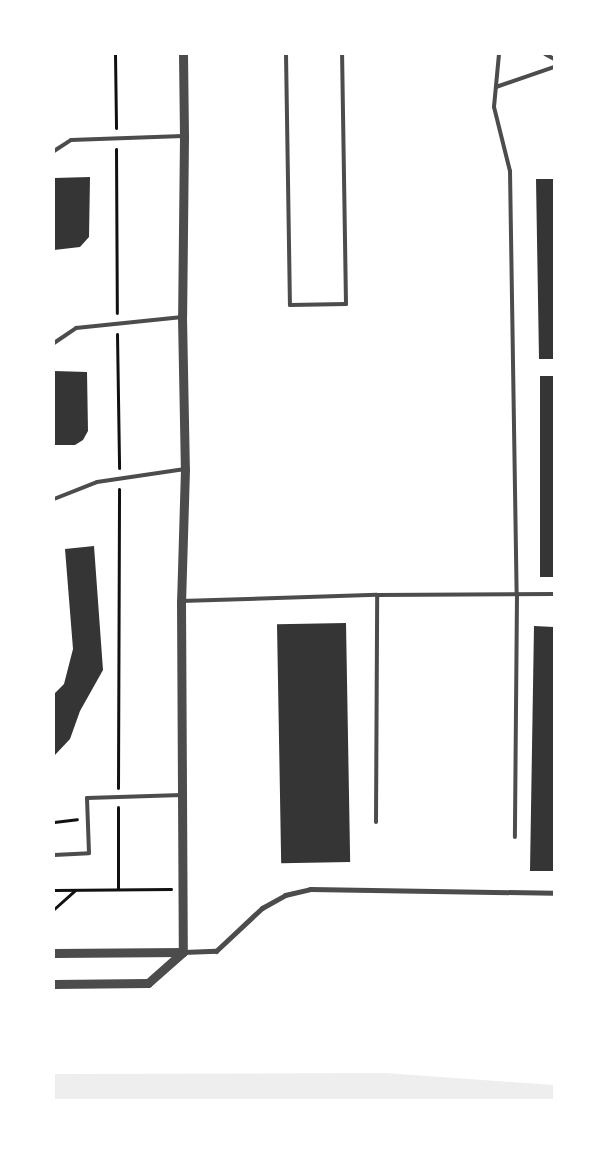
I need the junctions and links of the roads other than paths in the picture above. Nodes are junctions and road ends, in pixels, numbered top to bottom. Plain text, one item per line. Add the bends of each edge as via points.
1 (182, 54) edge
2 (286, 54) edge
3 (342, 54) edge
4 (499, 54) edge
5 (545, 54) edge
6 (554, 59) edge
7 (554, 67) edge
8 (496, 87) junction
9 (184, 136) junction
10 (54, 151) edge
11 (182, 317) junction
12 (54, 343) edge
13 (185, 469) junction
14 (54, 499) edge
15 (554, 594) edge
16 (377, 595) junction
17 (517, 595) junction
18 (181, 601) junction
19 (182, 795) junction
20 (376, 822) dead end
21 (515, 837) dead end
22 (54, 855) edge
23 (554, 893) edge
24 (183, 952) junction
25 (54, 953) edge
26 (54, 984) edge

1 - 9 street
2 - 3 lane via 290,305 346,304
4 - 8 lane
5 - 6 lane
7 - 8 lane
8 - 17 lane via 494,107 510,171
9 - 10 lane via 71,140
9 - 11 street
11 - 12 lane via 76,328
11 - 13 street
13 - 14 lane via 97,482
13 - 18 street
15 - 17 lane
16 - 17 lane
16 - 18 lane
16 - 20 lane
17 - 21 lane
18 - 19 street
19 - 22 lane via 87,798 89,853
19 - 24 street
23 - 24 street via 310,889 286,895 262,908 216,951
24 - 25 street
24 - 26 street via 148,983

